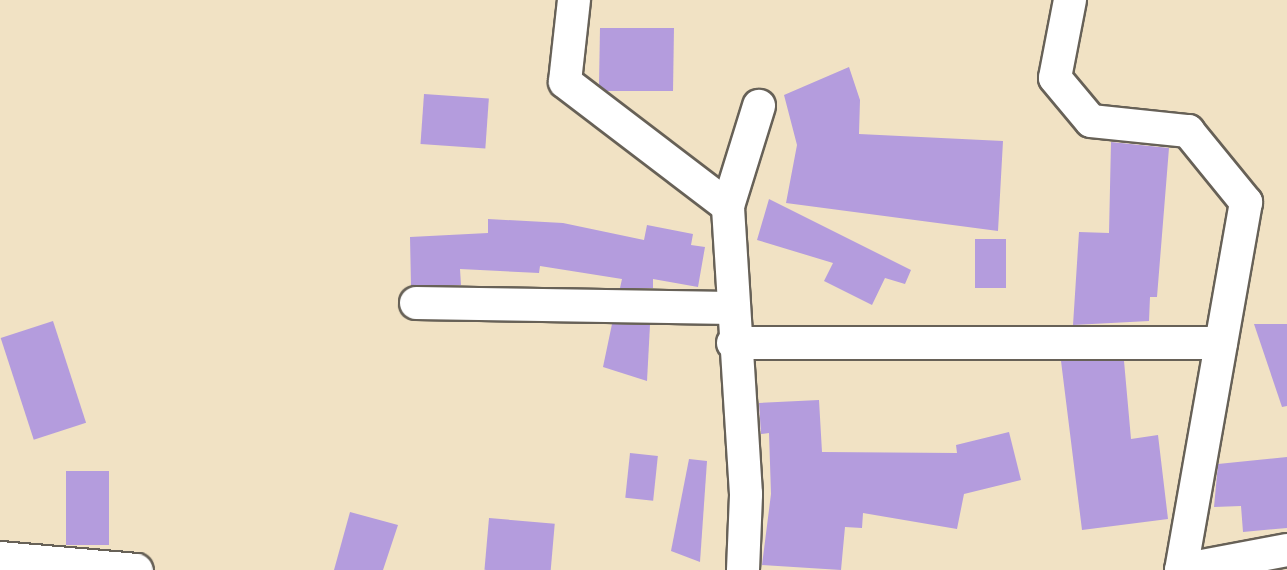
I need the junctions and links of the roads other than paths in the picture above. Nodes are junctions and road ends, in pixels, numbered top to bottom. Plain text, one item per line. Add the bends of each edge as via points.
1 (575, 0) edge
2 (1070, 0) edge
3 (759, 106) dead end
4 (728, 206) junction
5 (416, 303) dead end
6 (732, 308) junction
7 (733, 343) junction
8 (1221, 343) junction
9 (1287, 550) edge
10 (0, 558) edge
11 (136, 570) edge
12 (743, 570) edge
13 (1181, 570) edge

1 - 4 street via 565,82
2 - 8 street via 1055,78 1091,121 1188,131 1245,202
3 - 4 street
4 - 6 street
5 - 6 street
6 - 7 street
7 - 8 street
7 - 12 street via 746,494
8 - 13 street
9 - 13 street
10 - 11 street

